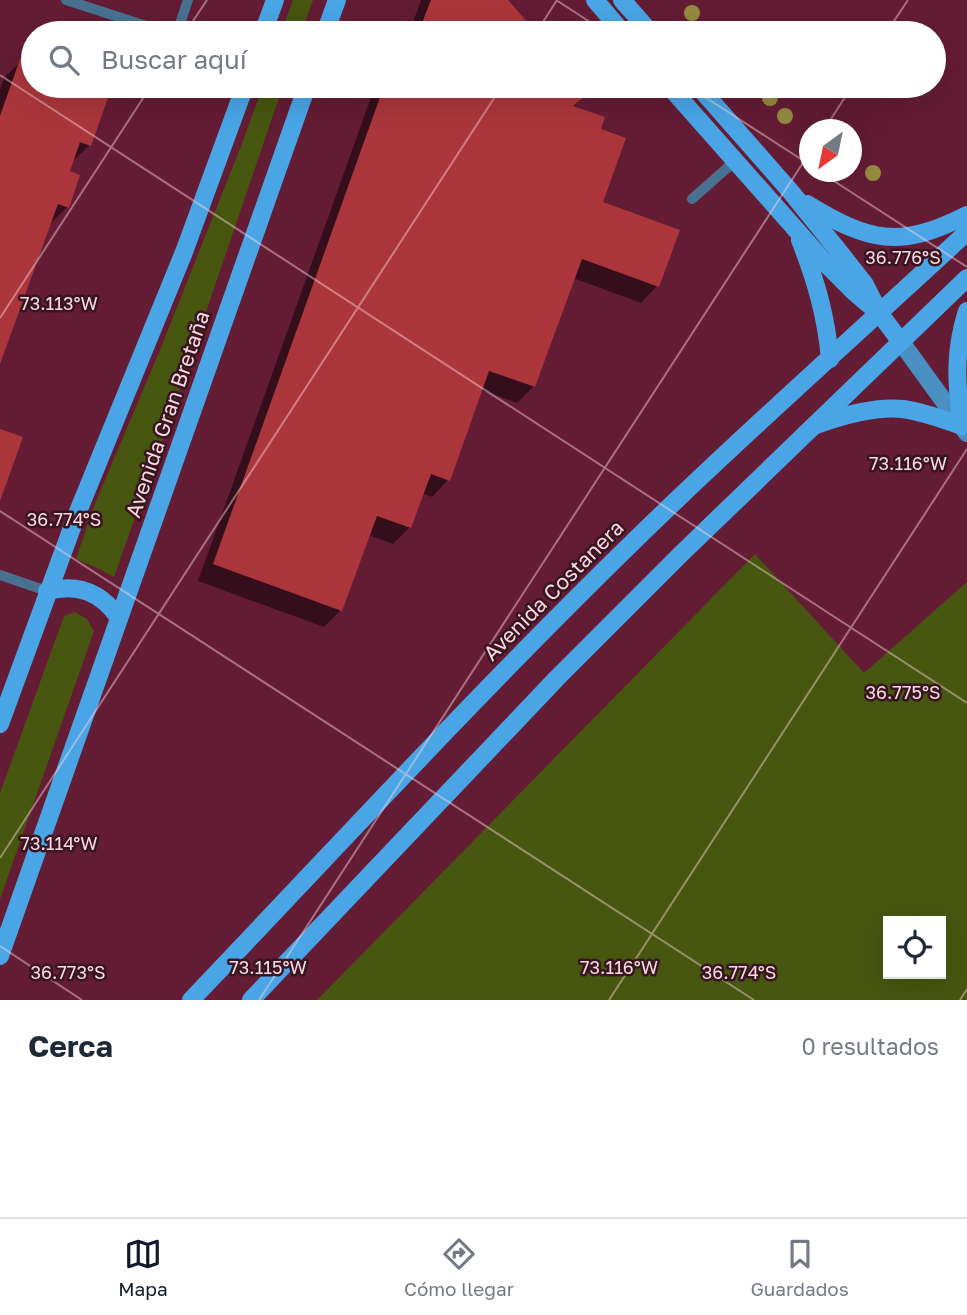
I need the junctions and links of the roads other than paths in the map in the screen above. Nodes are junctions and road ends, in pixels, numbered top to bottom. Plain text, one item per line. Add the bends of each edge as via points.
1 (66, 0) edge
2 (188, 0) edge
3 (275, 0) edge
4 (337, 0) edge
5 (595, 0) edge
6 (622, 0) edge
7 (130, 21) edge
8 (181, 21) edge
9 (267, 21) edge
10 (329, 21) edge
11 (613, 21) edge
12 (640, 21) edge
13 (241, 98) edge
14 (303, 98) edge
15 (680, 98) edge
16 (708, 98) edge
17 (735, 161) junction
18 (790, 192) junction
19 (692, 199) dead end
20 (967, 215) edge
21 (797, 230) junction
22 (967, 232) edge
23 (967, 278) edge
24 (967, 311) edge
25 (880, 314) junction
26 (901, 342) junction
27 (830, 359) junction
28 (812, 426) junction
29 (964, 430) edge
30 (0, 575) edge
31 (47, 591) junction
32 (119, 618) junction
33 (0, 724) edge
34 (0, 956) edge
35 (191, 1000) edge
36 (251, 1000) edge

1 - 7 lane
2 - 8 lane
3 - 9 main road
4 - 10 main road
5 - 11 main road
6 - 12 main road
13 - 31 main road, Avenida Gran Bretaña via 184,252
14 - 32 main road, Avenida Gran Bretaña
15 - 17 main road
16 - 18 main road
17 - 19 lane
17 - 21 main road
18 - 20 main road via 846,226 875,236 921,233
18 - 25 main road via 864,283
21 - 25 main road via 841,280
21 - 27 main road via 824,313
22 - 25 main road, Avenida Costanera
23 - 26 main road
24 - 29 main road via 956,367
25 - 26 main road
25 - 27 main road, Avenida Costanera
26 - 28 main road
26 - 29 street
27 - 35 main road, Avenida Costanera via 546,628
28 - 29 main road via 850,415 903,409
28 - 36 main road via 557,678
30 - 31 lane
31 - 32 main road via 84,590 104,601
31 - 33 main road, Avenida Gran Bretaña
32 - 34 main road, Avenida Gran Bretaña

